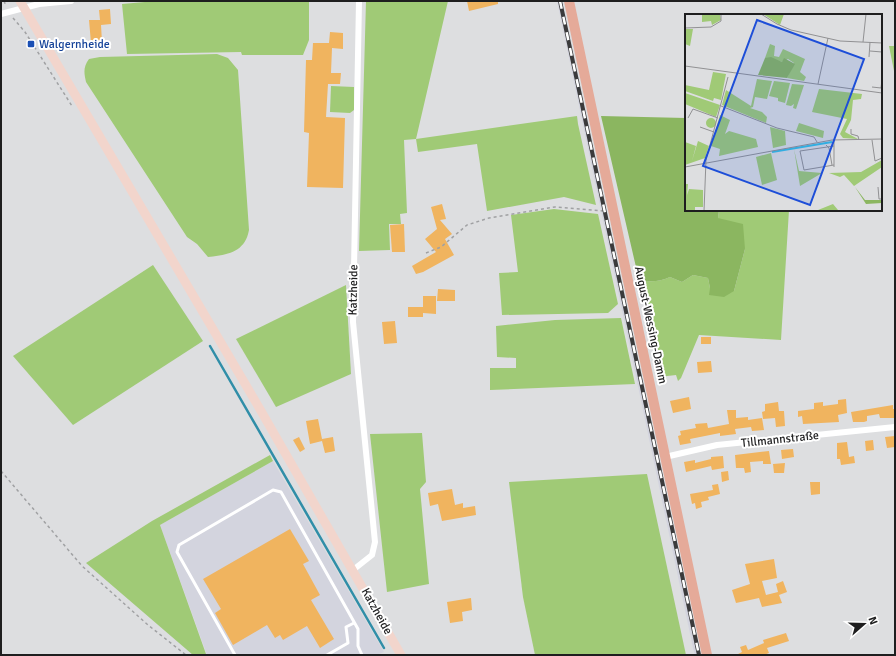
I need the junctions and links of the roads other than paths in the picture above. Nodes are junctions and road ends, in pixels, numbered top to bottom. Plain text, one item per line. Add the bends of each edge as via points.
1 (71, 1) edge
2 (359, 1) edge
3 (569, 1) edge
4 (22, 4) edge
5 (1, 14) edge
6 (895, 427) edge
7 (665, 457) junction
8 (353, 570) junction
9 (354, 623) junction
10 (398, 654) edge
11 (236, 655) edge
12 (327, 655) edge
13 (362, 655) edge
14 (707, 655) edge

1 - 4 street
2 - 8 street, Katzheide via 353,322 375,542 372,555
3 - 7 main road, August-Wessing-Damm
4 - 5 street
4 - 8 street, Katzheide
6 - 7 street, Tillmannstraße via 717,445
7 - 14 main road, August-Wessing-Damm
8 - 10 street, Katzheide
9 - 11 lane via 282,492 273,490 179,545 177,552
9 - 12 lane via 346,627 348,643
9 - 13 lane via 358,630 358,646

